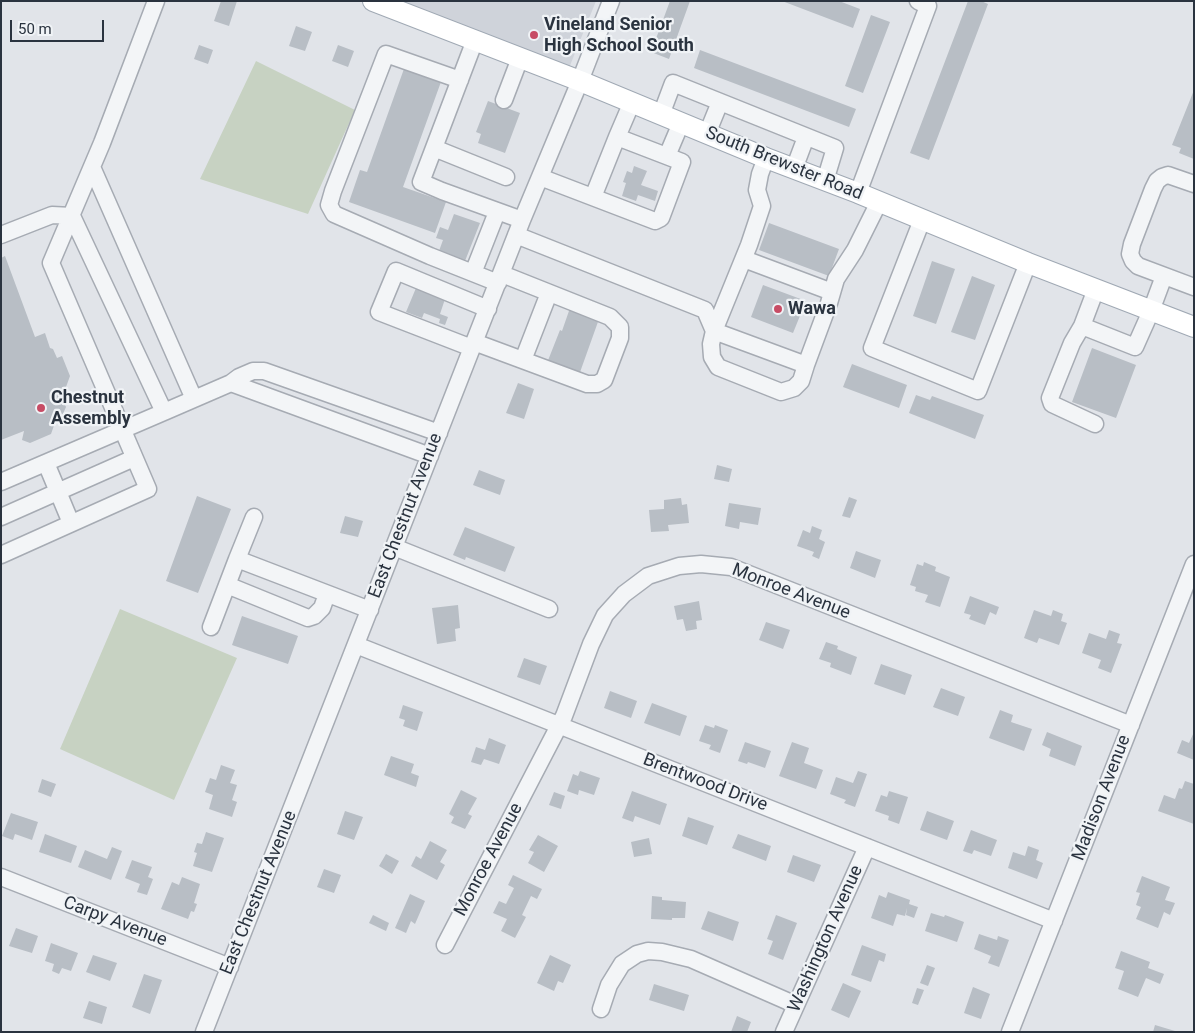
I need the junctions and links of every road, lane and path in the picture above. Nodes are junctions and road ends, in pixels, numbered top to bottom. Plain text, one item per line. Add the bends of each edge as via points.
1 (156, 1) edge
2 (373, 1) edge
3 (611, 1) edge
4 (918, 1) edge
5 (475, 40) junction
6 (520, 58) junction
7 (460, 80) junction
8 (580, 81) junction
9 (504, 100) dead end
10 (632, 102) junction
11 (720, 102) junction
12 (661, 114) junction
13 (681, 123) junction
14 (707, 134) junction
15 (617, 137) junction
16 (806, 137) junction
17 (434, 148) junction
18 (667, 156) junction
19 (766, 158) junction
20 (92, 167) junction
21 (794, 169) junction
22 (506, 177) dead end
23 (540, 177) junction
24 (825, 181) junction
25 (1194, 184) edge
26 (858, 193) junction
27 (594, 197) junction
28 (879, 202) junction
29 (497, 212) junction
30 (72, 216) junction
31 (922, 220) junction
32 (519, 227) junction
33 (1, 235) edge
34 (744, 259) junction
35 (1028, 263) junction
36 (473, 273) junction
37 (1164, 276) junction
38 (500, 278) junction
39 (1194, 288) edge
40 (1096, 289) junction
41 (832, 292) junction
42 (549, 293) junction
43 (488, 308) junction
44 (1151, 311) junction
45 (1082, 326) junction
46 (1194, 327) edge
47 (714, 331) junction
48 (473, 345) junction
49 (524, 360) junction
50 (806, 365) junction
51 (232, 383) junction
52 (194, 399) junction
53 (164, 412) junction
54 (1095, 424) dead end
55 (122, 430) junction
56 (439, 433) junction
57 (430, 456) junction
58 (134, 458) junction
59 (46, 463) junction
60 (1, 482) edge
61 (58, 492) junction
62 (254, 517) dead end
63 (1, 518) edge
64 (72, 523) junction
65 (394, 547) junction
66 (1, 555) edge
67 (237, 559) junction
68 (1194, 564) edge
69 (227, 585) junction
70 (327, 594) junction
71 (549, 609) dead end
72 (370, 610) junction
73 (211, 626) dead end
74 (356, 645) junction
75 (1131, 725) junction
76 (559, 726) junction
77 (867, 847) junction
78 (1, 878) edge
79 (1054, 921) junction
80 (445, 944) dead end
81 (230, 966) junction
82 (796, 1005) junction
83 (600, 1009) dead end
84 (204, 1032) edge
85 (784, 1032) edge
86 (1010, 1032) edge

1 - 20 street
2 - 5 main road, South Brewster Road
3 - 8 street, East Chestnut Avenue
4 - 26 street via 928,6
5 - 6 main road, South Brewster Road
5 - 7 street
6 - 8 main road, South Brewster Road
6 - 9 street
7 - 17 street
7 - 36 street via 386,54 329,205 334,214
8 - 10 main road, South Brewster Road
8 - 23 street, East Chestnut Avenue
10 - 12 main road, South Brewster Road
10 - 15 street
11 - 12 street via 673,83
11 - 14 street
11 - 16 street
12 - 13 main road, South Brewster Road
13 - 14 main road, South Brewster Road
13 - 18 street
14 - 19 main road, South Brewster Road
15 - 18 street
15 - 27 street
16 - 21 street
16 - 24 street via 835,148
17 - 22 street
17 - 29 street via 422,182
18 - 27 street via 682,162 659,220 650,220
19 - 21 main road, South Brewster Road
19 - 34 street via 757,190 762,206
20 - 30 street
20 - 52 street
21 - 24 main road, South Brewster Road
23 - 27 street
23 - 32 street, East Chestnut Avenue
24 - 26 main road, South Brewster Road
25 - 37 street via 1168,175 1157,181 1132,244 1132,261
26 - 28 main road, South Brewster Road
28 - 31 main road, South Brewster Road
28 - 41 street
29 - 32 street
29 - 36 street
30 - 33 street via 52,215
30 - 53 street
30 - 55 street via 51,262
31 - 35 main road, South Brewster Road
31 - 35 street via 872,348 978,391
32 - 38 street, East Chestnut Avenue
32 - 47 street via 705,310
34 - 41 street
34 - 47 street
35 - 40 main road, South Brewster Road
36 - 38 street
37 - 39 street
37 - 44 street
38 - 42 street
38 - 43 street, East Chestnut Avenue
40 - 44 main road, South Brewster Road
40 - 45 street
41 - 50 street
42 - 49 street
42 - 49 street via 610,318 620,327 620,338 604,380 597,384 587,384
43 - 48 street, East Chestnut Avenue
43 - 48 street via 396,271 379,312
44 - 45 street via 1135,347
44 - 46 main road, South Brewster Road
45 - 54 street via 1050,398 1052,404
47 - 50 street
47 - 50 street via 712,357 718,367 781,392 794,388 801,381
48 - 49 street
48 - 56 street, East Chestnut Avenue
51 - 52 street
51 - 56 street via 253,371 270,372
51 - 57 street
52 - 53 street
53 - 55 street
55 - 58 street
55 - 59 street
56 - 57 street, East Chestnut Avenue
57 - 65 street, East Chestnut Avenue
58 - 61 street
58 - 64 street via 148,489
59 - 60 street
59 - 61 street
61 - 63 street
61 - 64 street
62 - 67 street
64 - 66 street
65 - 71 street
65 - 72 street, East Chestnut Avenue
67 - 69 street
67 - 70 street
68 - 75 street, Madison Avenue
69 - 70 street via 308,618 322,608
69 - 73 street
70 - 72 street
72 - 74 street, East Chestnut Avenue
74 - 76 street, Brentwood Drive
74 - 81 street, East Chestnut Avenue
75 - 76 street, Monroe Avenue via 731,567 701,564 679,566 648,576 624,594 605,615
75 - 79 street, Madison Avenue
76 - 77 street, Brentwood Drive
76 - 80 street, Monroe Avenue
77 - 79 street, Brentwood Drive
77 - 82 street, Washington Avenue
78 - 81 street, Carpy Avenue
79 - 86 street, Madison Avenue
81 - 84 street, East Chestnut Avenue
82 - 83 street via 691,959 648,951 622,964
82 - 85 street, Washington Avenue

